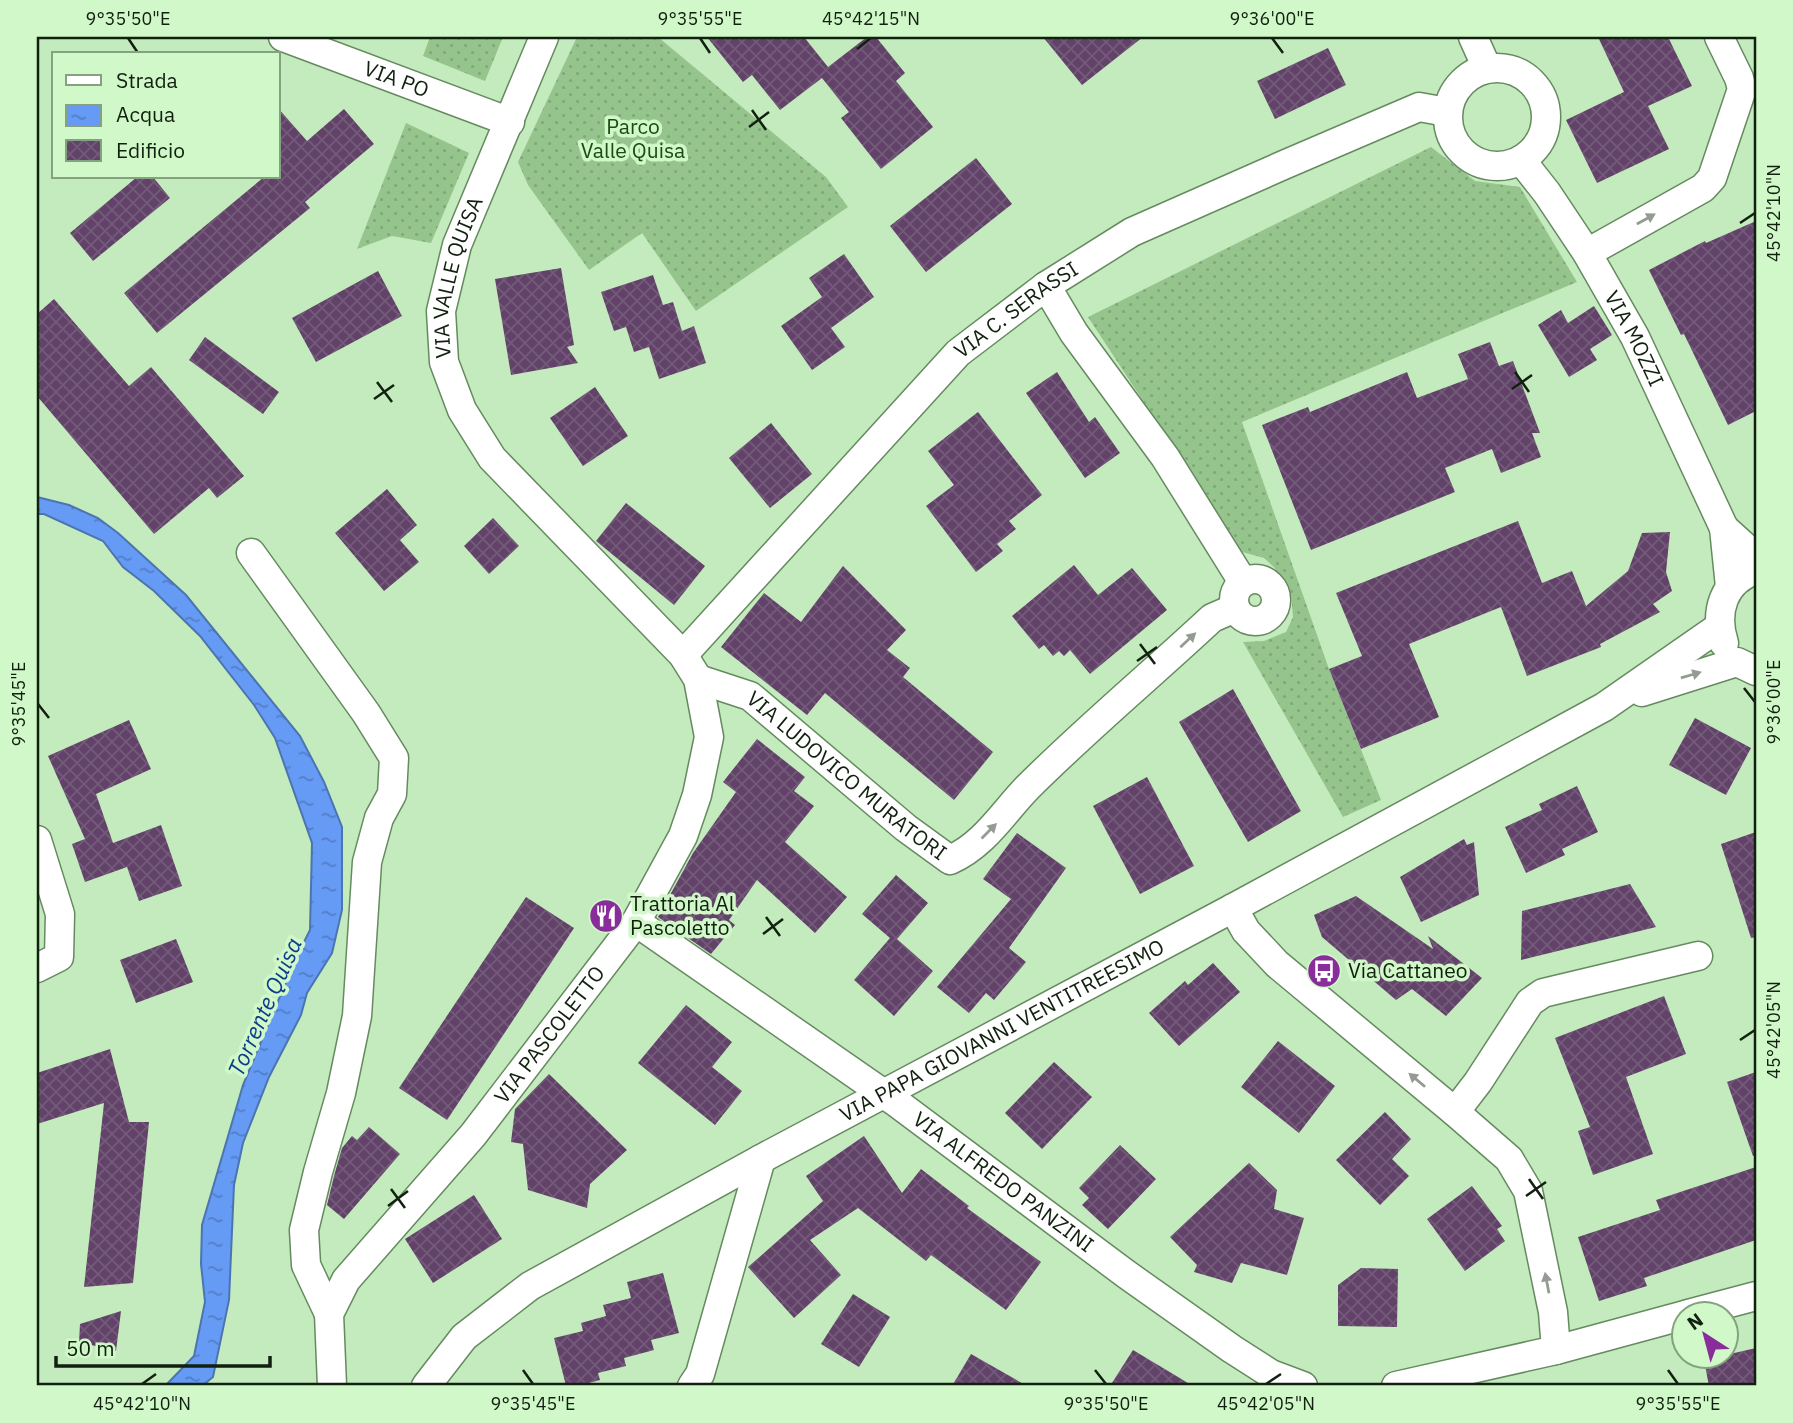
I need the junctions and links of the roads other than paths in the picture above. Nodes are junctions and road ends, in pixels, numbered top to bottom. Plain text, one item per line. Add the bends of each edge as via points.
1 (283, 37) edge
2 (544, 37) edge
3 (1719, 37) edge
4 (1473, 38) edge
5 (1487, 68) junction
6 (1447, 112) junction
7 (510, 122) junction
8 (1521, 160) junction
9 (1587, 253) junction
10 (1046, 286) junction
11 (1724, 528) junction
12 (251, 553) dead end
13 (1756, 557) edge
14 (1756, 570) edge
15 (1730, 587) junction
16 (1718, 627) junction
17 (682, 655) junction
18 (1747, 666) edge
19 (698, 679) junction
20 (1604, 707) junction
21 (37, 840) edge
22 (1233, 908) junction
23 (636, 922) junction
24 (1698, 956) dead end
25 (37, 968) edge
26 (883, 1094) junction
27 (1455, 1112) junction
28 (761, 1159) junction
29 (329, 1314) junction
30 (1671, 1319) edge
31 (1556, 1350) junction
32 (332, 1386) edge
33 (426, 1386) edge
34 (692, 1386) edge
35 (1303, 1386) edge
36 (1396, 1386) edge

1 - 7 street, VIA PO
2 - 7 street, VIA VALLE QUISA
9 -> 3 street via 1703,188 1712,178 1742,89
4 - 5 street
5 - 6 street via 1465,79
5 - 8 street via 1508,68 1527,77 1544,102 1542,138
6 - 8 street via 1449,130 1466,156 1479,164 1503,166
6 - 10 street, VIA C. SERASSI via 1419,107 1347,138 1132,232
7 - 17 street, VIA VALLE QUISA via 457,245 441,311 444,362 461,410 492,458
8 - 9 street, VIA MOZZI
9 - 11 street, VIA MOZZI via 1635,337
10 - 17 street, VIA C. SERASSI via 958,353
19 -> 10 street, VIA LUDOVICO MURATORI via 750,696 950,860 991,830 1026,789 1239,595 1165,457 1074,333
11 - 13 street
11 - 15 street
12 - 29 street via 394,758 392,794 379,818 367,862 357,1016 304,1230 306,1265
14 - 15 street
15 - 16 street via 1722,601
16 - 18 street via 1725,647
16 - 20 street, VIA PAPA GIOVANNI VENTITREESIMO
17 - 19 street, VIA PASCOLETTO
20 -> 18 street, VIA PAPA GIOVANNI VENTITREESIMO via 1670,681
19 - 23 street, VIA PASCOLETTO via 709,737 697,795 683,836
20 - 22 street, VIA PAPA GIOVANNI VENTITREESIMO
21 - 25 street via 60,914 59,957
22 - 26 street, VIA PAPA GIOVANNI VENTITREESIMO
27 -> 22 street via 1276,964 1246,931
23 - 26 street, VIA ALFREDO PANZINI
23 - 29 street, VIA PASCOLETTO via 473,1135 346,1280
24 - 27 street via 1543,993 1530,1002
26 - 28 street, VIA PAPA GIOVANNI VENTITREESIMO
26 - 35 street, VIA ALFREDO PANZINI via 1231,1349 1271,1374
31 -> 27 street via 1553,1312 1528,1191 1509,1159
28 - 33 street, VIA PAPA GIOVANNI VENTITREESIMO via 530,1286 464,1337
28 - 34 street via 700,1374
29 - 32 street, VIA PASCOLETTO
30 - 31 street
31 - 36 street

